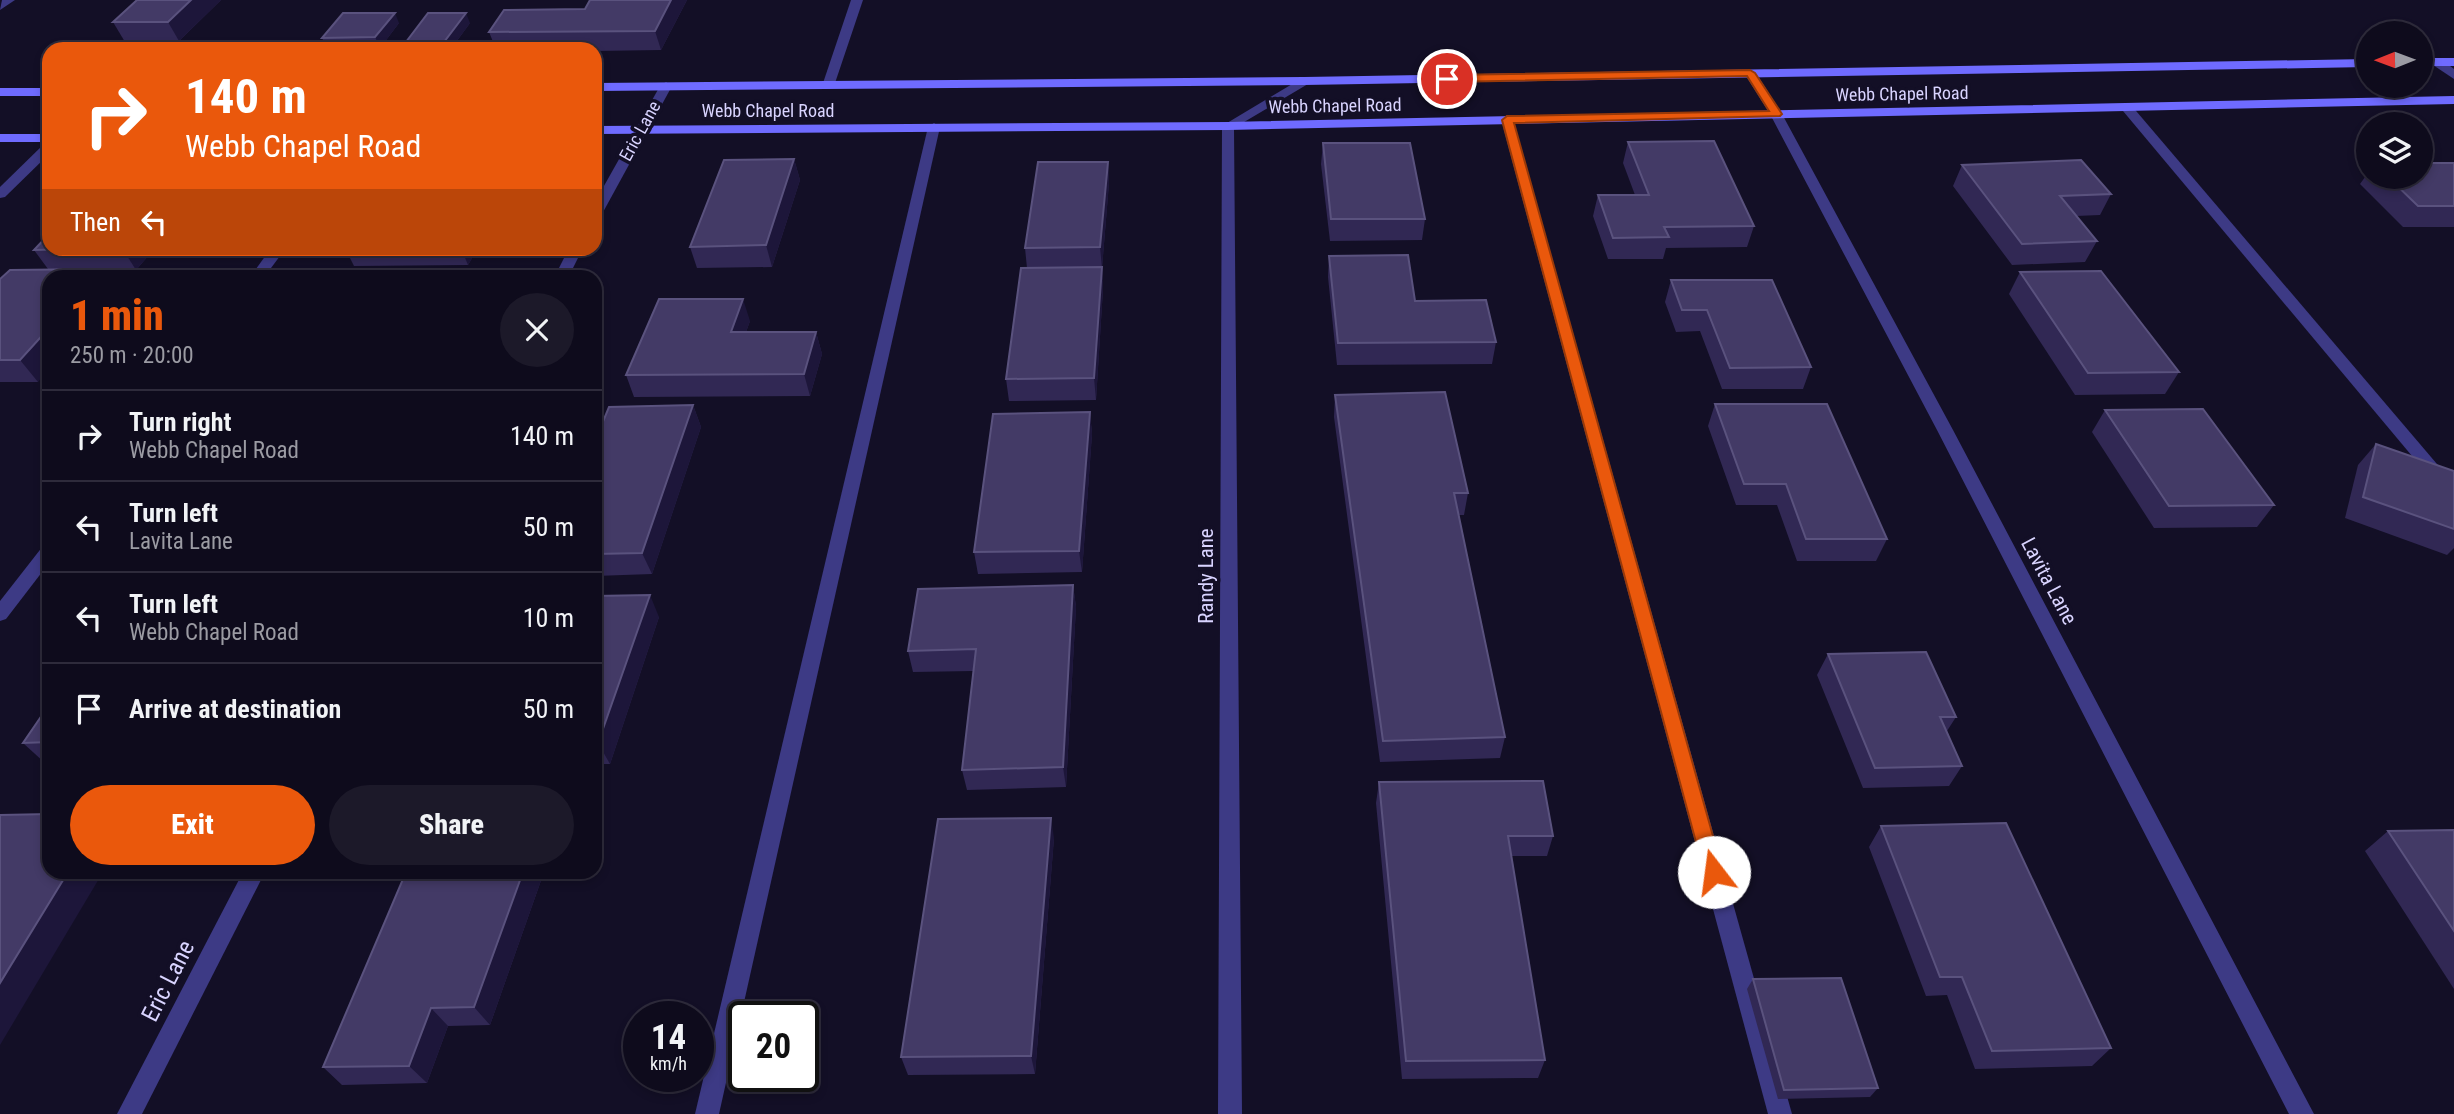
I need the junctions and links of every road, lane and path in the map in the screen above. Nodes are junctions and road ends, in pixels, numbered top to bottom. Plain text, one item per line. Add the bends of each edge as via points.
1 (9, 0) edge
2 (857, 0) edge
3 (0, 7) edge
4 (2433, 62) edge
5 (2437, 62) junction
6 (2454, 62) edge
7 (2356, 63) edge
8 (1750, 73) junction
9 (2454, 75) edge
10 (1304, 81) junction
11 (666, 86) junction
12 (828, 86) junction
13 (602, 87) edge
14 (0, 92) edge
15 (42, 92) edge
16 (2454, 100) edge
17 (2127, 107) junction
18 (1776, 114) junction
19 (1507, 120) junction
20 (1228, 126) junction
21 (933, 127) junction
22 (640, 129) junction
23 (602, 130) edge
24 (0, 138) edge
25 (42, 138) edge
26 (42, 154) edge
27 (0, 194) edge
28 (602, 201) edge
29 (2454, 495) edge
30 (42, 559) edge
31 (0, 614) edge
32 (250, 879) edge
33 (129, 1114) edge
34 (707, 1114) edge
35 (1230, 1114) edge
36 (1780, 1114) edge
37 (2302, 1114) edge

1 - 3 street
2 - 12 street
4 - 5 main road
5 - 6 main road
5 - 9 street
7 - 8 main road, Webb Chapel Road
8 - 10 main road, Webb Chapel Road
8 - 18 street, Lavita Lane
10 - 12 main road, Webb Chapel Road
10 - 20 street
11 - 12 main road, Webb Chapel Road
11 - 13 main road, Webb Chapel Road
11 - 22 street, Eric Lane
14 - 15 main road
16 - 17 main road, Webb Chapel Road
17 - 18 main road, Webb Chapel Road
17 - 29 street
18 - 19 main road, Webb Chapel Road
18 - 37 street, Lavita Lane
19 - 20 main road, Webb Chapel Road
19 - 36 street
20 - 21 main road, Webb Chapel Road
20 - 35 street, Randy Lane
21 - 22 main road, Webb Chapel Road
21 - 34 street
22 - 23 main road, Webb Chapel Road
22 - 28 street, Eric Lane
24 - 25 main road
26 - 27 street
30 - 31 street
32 - 33 street, Eric Lane

